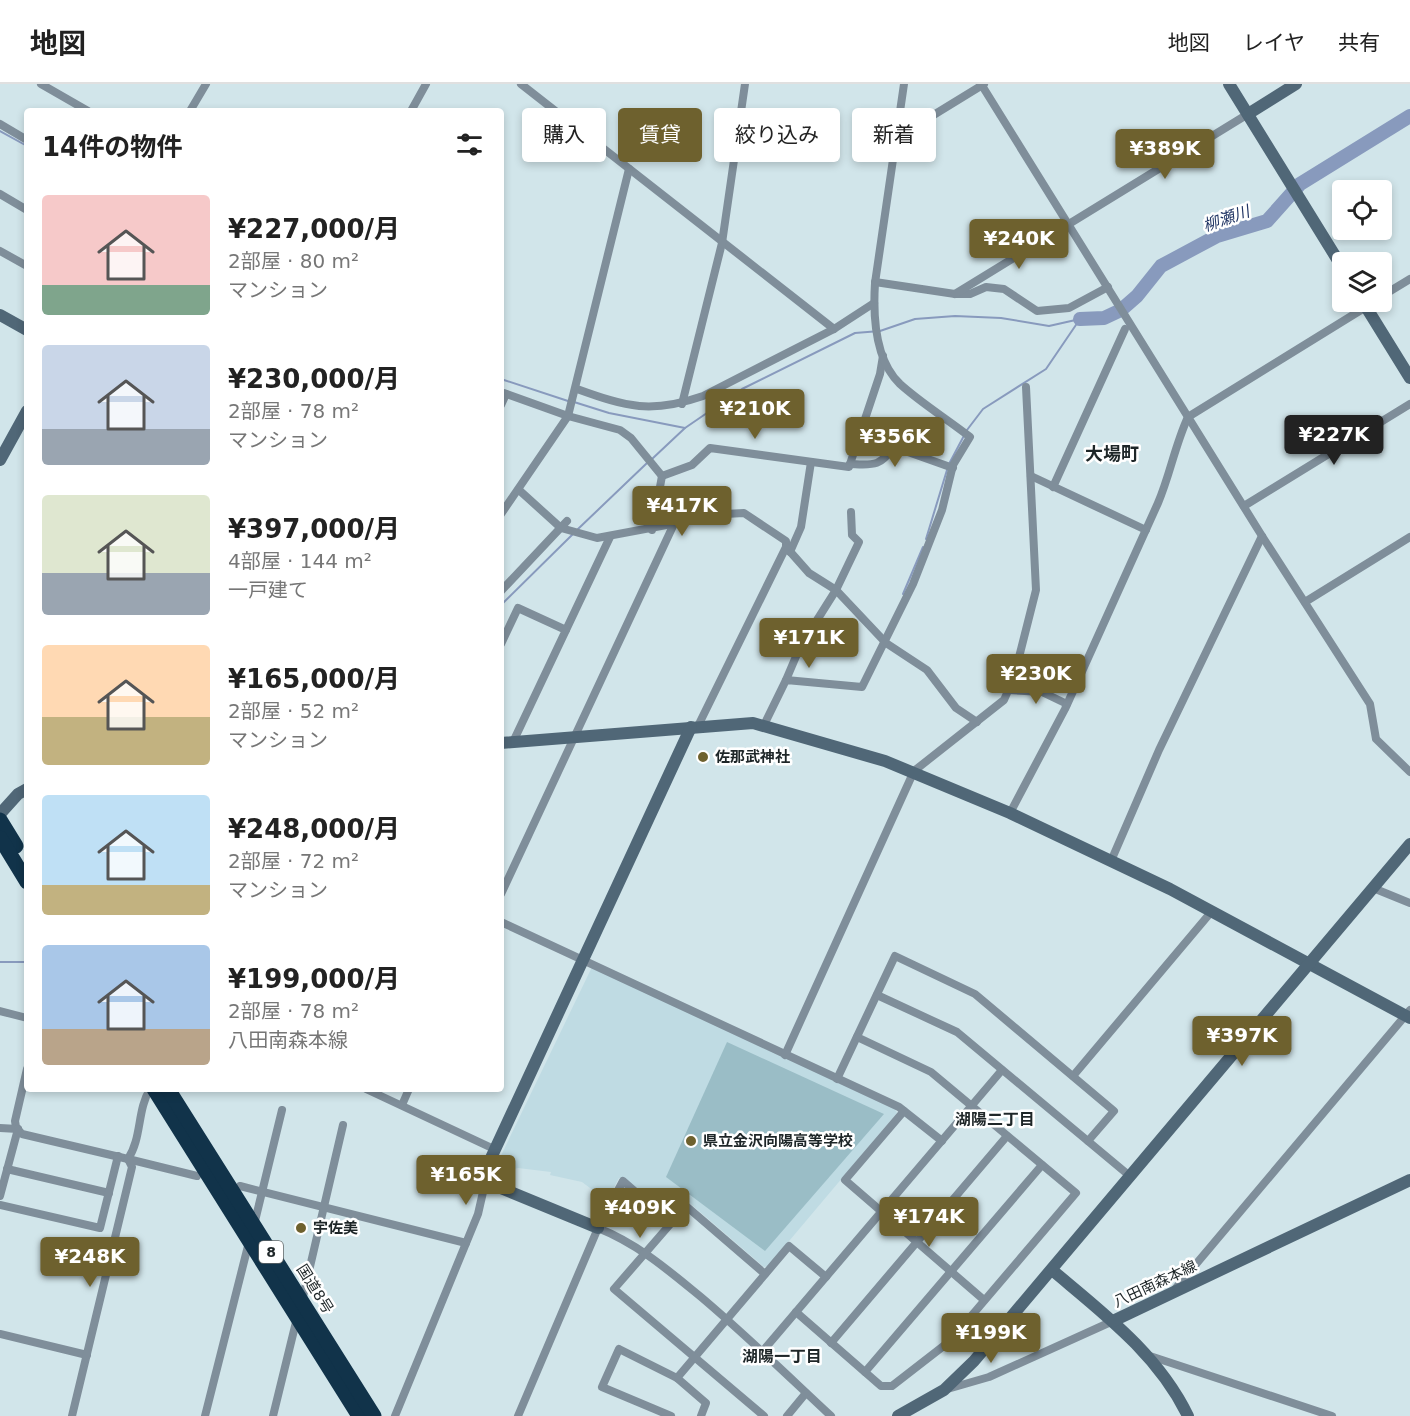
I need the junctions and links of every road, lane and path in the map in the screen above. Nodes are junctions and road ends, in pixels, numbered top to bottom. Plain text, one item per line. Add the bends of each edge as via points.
1 (41, 84) edge
2 (206, 84) edge
3 (426, 84) edge
4 (745, 84) edge
5 (904, 84) edge
6 (982, 84) edge
7 (1229, 84) edge
8 (1296, 84) edge
9 (524, 85) edge
10 (83, 108) edge
11 (192, 108) edge
12 (413, 108) edge
13 (900, 108) edge
14 (936, 113) edge
15 (1248, 114) junction
16 (0, 124) edge
17 (24, 138) edge
18 (892, 162) edge
19 (629, 169) junction
20 (0, 194) edge
21 (24, 208) edge
22 (1069, 224) junction
23 (723, 243) junction
24 (0, 251) edge
25 (1333, 252) edge
26 (24, 264) edge
27 (1410, 279) edge
28 (875, 282) junction
29 (1109, 288) junction
30 (1392, 291) edge
31 (955, 294) junction
32 (874, 308) junction
33 (1354, 312) edge
34 (1373, 312) edge
35 (0, 315) edge
36 (1128, 326) junction
37 (24, 328) edge
38 (834, 329) junction
39 (882, 354) junction
40 (1410, 378) edge
41 (1026, 387) dead end
42 (576, 392) junction
43 (504, 393) edge
44 (682, 404) junction
45 (1410, 404) edge
46 (568, 414) junction
47 (24, 416) edge
48 (1188, 417) junction
49 (0, 460) edge
50 (811, 462) junction
51 (850, 464) junction
52 (950, 466) junction
53 (661, 474) junction
54 (1031, 476) junction
55 (1053, 487) junction
56 (519, 490) junction
57 (1244, 506) junction
58 (504, 510) edge
59 (851, 512) dead end
60 (564, 526) junction
61 (673, 526) junction
62 (652, 530) junction
63 (1146, 530) junction
64 (1262, 536) junction
65 (610, 537) junction
66 (1410, 537) edge
67 (788, 549) junction
68 (504, 588) edge
69 (836, 590) junction
70 (1305, 602) junction
71 (566, 630) junction
72 (504, 638) edge
73 (886, 643) junction
74 (786, 680) junction
75 (1009, 690) junction
76 (1067, 704) junction
77 (977, 722) junction
78 (764, 725) junction
79 (695, 727) junction
80 (576, 737) junction
81 (507, 742) edge
82 (914, 771) junction
83 (1410, 772) edge
84 (24, 791) edge
85 (0, 813) edge
86 (1010, 813) junction
87 (0, 820) edge
88 (0, 838) edge
89 (1410, 844) edge
90 (24, 858) edge
91 (1111, 861) junction
92 (24, 877) edge
93 (504, 888) edge
94 (1373, 888) junction
95 (1410, 903) edge
96 (1212, 911) junction
97 (504, 923) edge
98 (583, 961) junction
99 (1309, 965) junction
100 (877, 995) junction
101 (0, 1011) edge
102 (1408, 1014) edge
103 (24, 1017) edge
104 (857, 1037) junction
105 (786, 1055) junction
106 (1002, 1070) junction
107 (1072, 1076) junction
108 (837, 1079) junction
109 (24, 1082) edge
110 (150, 1092) edge
111 (154, 1092) edge
112 (170, 1092) edge
113 (372, 1092) edge
114 (408, 1092) edge
115 (402, 1106) junction
116 (972, 1106) junction
117 (282, 1110) dead end
118 (904, 1111) junction
119 (343, 1125) dead end
120 (0, 1128) edge
121 (18, 1129) junction
122 (1007, 1136) junction
123 (942, 1141) junction
124 (1088, 1141) junction
125 (494, 1149) junction
126 (118, 1156) junction
127 (128, 1159) junction
128 (1042, 1165) junction
129 (7, 1169) junction
130 (197, 1176) dead end
131 (1131, 1177) junction
132 (486, 1179) junction
133 (1410, 1180) edge
134 (240, 1186) dead end
135 (262, 1191) junction
136 (109, 1193) junction
137 (0, 1196) edge
138 (0, 1205) edge
139 (324, 1207) junction
140 (881, 1212) junction
141 (671, 1223) junction
142 (254, 1225) junction
143 (598, 1228) junction
144 (250, 1241) junction
145 (916, 1242) junction
146 (466, 1243) junction
147 (646, 1252) junction
148 (1052, 1270) junction
149 (951, 1271) junction
150 (765, 1274) junction
151 (826, 1277) junction
152 (1173, 1292) junction
153 (984, 1300) junction
154 (302, 1301) junction
155 (796, 1312) junction
156 (297, 1317) junction
157 (727, 1319) junction
158 (1113, 1321) junction
159 (0, 1334) edge
160 (831, 1342) junction
161 (762, 1352) junction
162 (87, 1355) junction
163 (1150, 1356) junction
164 (695, 1357) junction
165 (865, 1372) junction
166 (677, 1378) junction
167 (944, 1390) junction
168 (806, 1393) junction
169 (656, 1413) edge
170 (72, 1416) edge
171 (205, 1416) edge
172 (273, 1416) edge
173 (359, 1416) edge
174 (374, 1416) edge
175 (395, 1416) edge
176 (518, 1416) edge
177 (671, 1416) edge
178 (701, 1416) edge
179 (764, 1416) edge
180 (787, 1416) edge
181 (831, 1416) edge
182 (898, 1416) edge
183 (1188, 1416) edge
184 (1332, 1416) edge

1 - 10 street
2 - 11 street
3 - 12 street
4 - 23 street
5 - 13 street
6 - 14 street
6 - 22 street
7 - 15 street
8 - 15 street
9 - 19 street
15 - 22 street
15 - 25 street
16 - 17 street
18 - 28 street
19 - 23 street
19 - 42 street
20 - 21 street
22 - 29 street
22 - 31 street
23 - 38 street
23 - 44 street
24 - 26 street
27 - 30 street
28 - 31 street
28 - 32 street
29 - 31 street via 1069,308 1050,311 1026,306 1004,289 986,287 970,294
29 - 36 street
32 - 38 street
32 - 39 street
33 - 48 street
34 - 40 street
35 - 37 street
36 - 48 street
36 - 55 street
38 - 44 street
39 - 51 street via 880,374
39 - 52 street via 898,382 970,437
41 - 54 street
42 - 44 street via 641,407
42 - 46 street
43 - 46 street
45 - 57 street
46 - 53 street via 620,430 640,447
46 - 56 street
47 - 49 street
48 - 57 street
48 - 63 street
50 - 51 street via 849,467
50 - 53 street via 710,448 692,465
50 - 67 street via 801,527
51 - 52 street via 875,465 894,447
52 - 73 street via 942,510
53 - 62 street
54 - 55 street
54 - 75 street via 1036,590
55 - 63 street
56 - 58 street
56 - 60 street
57 - 64 street
59 - 69 street via 852,535 859,542
60 - 65 street via 588,536
60 - 68 street
61 - 62 street
61 - 67 street via 744,513 786,541
61 - 80 street
62 - 65 street
63 - 76 street
64 - 70 street
64 - 91 street via 1159,750
65 - 71 street
66 - 70 street
67 - 69 street via 808,573
67 - 79 street
69 - 73 street
69 - 74 street via 814,621
70 - 83 street via 1370,704 1376,739
71 - 72 street via 518,608
71 - 81 street
73 - 74 street via 862,687
73 - 77 street via 927,670 956,708
74 - 78 street
75 - 76 street via 1042,692
75 - 77 street via 1004,700
76 - 86 street
77 - 82 street
78 - 79 street
78 - 82 street
79 - 80 street
79 - 98 street
80 - 81 street
80 - 93 street
82 - 86 street
82 - 105 street
84 - 85 street
86 - 91 street
87 - 90 highway
88 - 92 highway
89 - 94 street
91 - 96 street
94 - 95 street
94 - 99 street
96 - 99 street
96 - 107 street
97 - 98 street
98 - 105 street
98 - 125 street
99 - 102 street
99 - 131 street
100 - 104 street
100 - 106 street via 957,1032
100 - 107 street via 896,956 975,994
101 - 103 street
102 - 152 street
104 - 108 street
104 - 116 street via 931,1072
105 - 108 street
106 - 116 street
106 - 124 street
107 - 124 street via 1114,1111
108 - 118 street
109 - 121 street via 15,1121
110 - 127 street via 134,1151
111 - 144 highway, 国道8号 / 8
112 - 142 highway, 国道8号 / 8
113 - 115 street
114 - 115 street
115 - 125 street
116 - 122 street
116 - 123 street
117 - 135 street
118 - 123 street
118 - 140 street via 844,1180
119 - 139 street
120 - 121 street
121 - 126 street via 22,1134
121 - 129 street
122 - 128 street
122 - 145 street
123 - 140 street
124 - 131 street
125 - 132 street via 485,1171
126 - 127 street
126 - 136 street
127 - 130 street
127 - 162 street via 132,1167
128 - 149 street
128 - 153 street via 1076,1193
129 - 136 street
129 - 137 street
131 - 148 street
132 - 143 street
132 - 146 street
133 - 152 street, 八田南森本線
134 - 135 street
135 - 139 street
135 - 142 street
136 - 138 street via 100,1228
139 - 146 street
139 - 154 street
140 - 145 street
140 - 151 street
141 - 143 street via 623,1181
141 - 147 street
141 - 150 street via 686,1206
142 - 154 highway, 国道8号 / 8
143 - 147 street
143 - 176 street
144 - 156 highway, 国道8号 / 8
144 - 171 street
145 - 149 street
145 - 160 street
146 - 175 street
147 - 157 street
147 - 164 street via 614,1289
148 - 158 street, 八田南森本線
148 - 167 street
149 - 153 street
149 - 165 street
150 - 151 street via 789,1245
150 - 157 street
151 - 155 street
152 - 158 street, 八田南森本線
153 - 165 street via 950,1341 892,1386 881,1386
154 - 174 highway, 国道8号 / 8
155 - 160 street
155 - 161 street
156 - 172 street
156 - 173 highway, 国道8号 / 8
157 - 161 street
157 - 164 street
158 - 163 street
158 - 167 street via 989,1377
159 - 162 street
160 - 165 street
161 - 168 street
162 - 170 street
163 - 183 street
163 - 184 street
164 - 166 street
164 - 179 street
166 - 169 street via 619,1349 602,1388
166 - 178 street via 706,1403
167 - 182 street
168 - 180 street
168 - 181 street
169 - 177 street

